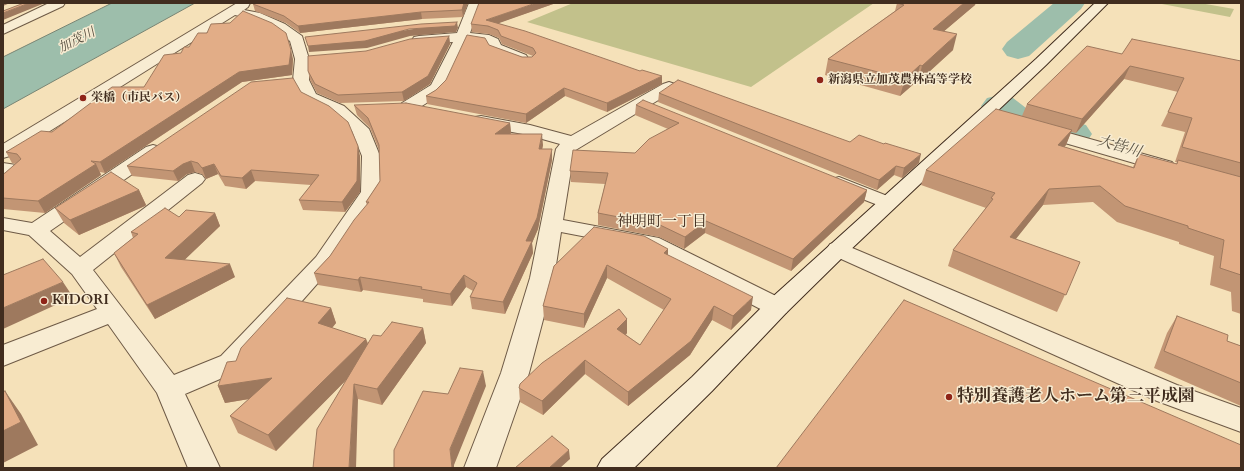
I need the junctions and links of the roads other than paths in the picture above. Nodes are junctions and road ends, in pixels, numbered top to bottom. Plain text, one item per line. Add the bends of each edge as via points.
1 (60, 3) edge
2 (246, 3) edge
3 (475, 3) edge
4 (1102, 3) edge
5 (233, 11) junction
6 (454, 22) edge
7 (469, 22) junction
8 (3, 30) edge
9 (313, 37) edge
10 (461, 37) junction
11 (297, 39) junction
12 (403, 43) edge
13 (317, 58) edge
14 (302, 59) junction
15 (528, 60) edge
16 (669, 87) edge
17 (641, 102) junction
18 (361, 109) edge
19 (338, 110) junction
20 (431, 111) edge
21 (663, 111) edge
22 (985, 114) junction
23 (461, 117) edge
24 (573, 142) junction
25 (165, 143) edge
26 (3, 152) edge
27 (3, 169) edge
28 (1181, 171) edge
29 (822, 176) edge
30 (3, 179) edge
31 (195, 179) dead end
32 (888, 203) junction
33 (3, 224) edge
34 (552, 224) junction
35 (36, 230) junction
36 (838, 249) junction
37 (80, 269) junction
38 (777, 307) junction
39 (112, 313) junction
40 (3, 356) edge
41 (169, 389) junction
42 (1241, 420) edge
43 (204, 468) edge
44 (480, 468) edge
45 (613, 468) edge

1 - 8 street
2 - 5 street
3 - 7 street
4 - 22 street
5 - 11 street via 255,16 280,27
5 - 26 street
6 - 7 street
7 - 10 street
9 - 11 street
10 - 12 street
10 - 15 street via 484,38 493,42 495,48
10 - 20 street via 438,87 430,94 400,108
11 - 14 street
13 - 14 street
14 - 19 street via 293,81 310,97
16 - 17 street
17 - 21 street
17 - 24 street
18 - 19 street
19 - 41 street via 360,129 371,156 371,192 324,262 231,363
22 - 28 street
22 - 32 street
23 - 24 street via 530,130
24 - 34 street via 565,149
25 - 35 street
27 - 30 street via 16,170
29 - 32 street
31 - 37 street
32 - 36 street
33 - 35 street
34 - 38 street via 651,243
34 - 44 street via 542,278 515,372
35 - 37 street
36 - 38 street
36 - 42 street via 1167,394
37 - 39 street
38 - 45 street via 702,384
39 - 40 street
39 - 41 street
41 - 43 street

